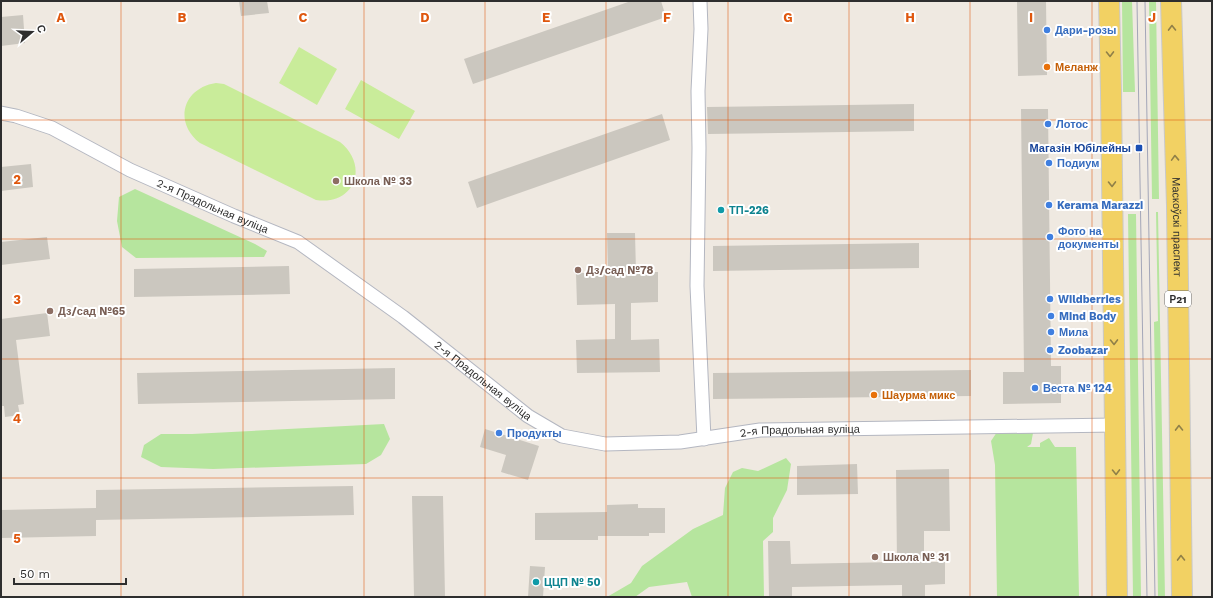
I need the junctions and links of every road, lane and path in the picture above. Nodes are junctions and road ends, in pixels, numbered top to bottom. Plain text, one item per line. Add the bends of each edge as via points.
1 (700, 1) edge
2 (1109, 1) edge
3 (1171, 1) edge
4 (1, 113) edge
5 (1115, 425) junction
6 (704, 438) junction
7 (1117, 597) edge
8 (1182, 597) edge

1 - 6 street via 697,286
2 -> 5 main road
8 -> 3 main road, Маскоўскі праспект / Р21 via 1177,206
4 - 6 street, 2-я Прадольная вуліца via 52,128 130,170 298,242 403,317 528,416 562,436 606,444 680,442
5 - 6 street, 2-я Прадольная вуліца via 760,430
5 -> 7 main road

